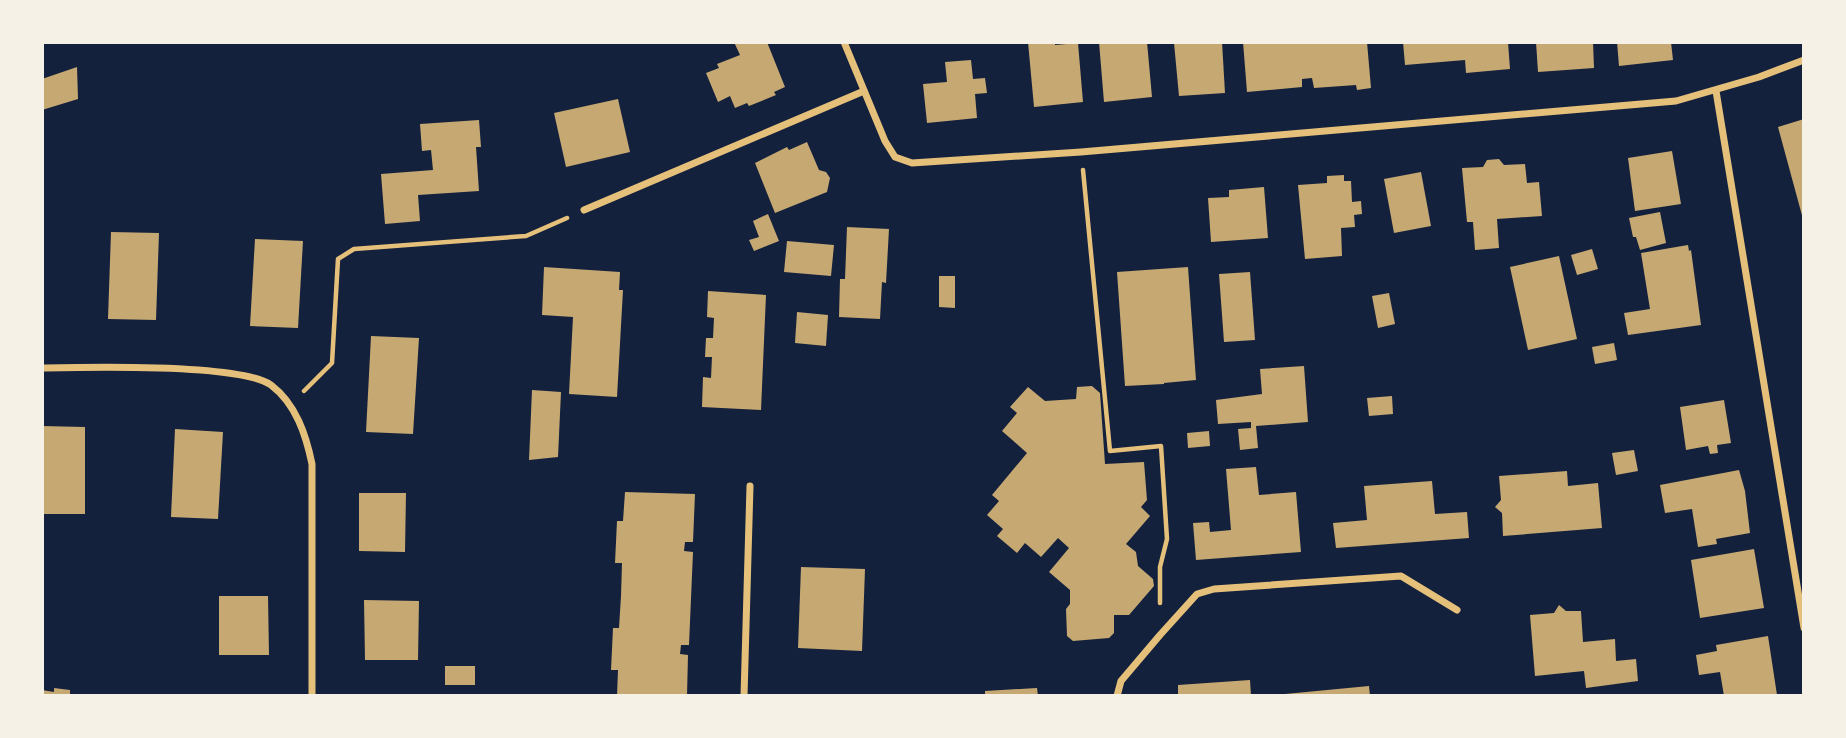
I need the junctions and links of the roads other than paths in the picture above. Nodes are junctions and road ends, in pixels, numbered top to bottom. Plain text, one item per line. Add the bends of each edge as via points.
1 (844, 42) edge
2 (1804, 60) edge
3 (1716, 90) junction
4 (864, 91) junction
5 (584, 210) road end
6 (42, 368) edge
7 (750, 486) dead end
8 (1457, 610) dead end
9 (1804, 628) edge
10 (312, 696) edge
11 (744, 696) edge
12 (1117, 696) edge

1 - 4 street
2 - 3 street
3 - 4 street via 1676,101 912,163 895,157
3 - 9 street
4 - 5 street
6 - 10 street via 230,372 269,384 290,405 312,464
7 - 11 street
8 - 12 street via 1401,576 1214,589 1197,594 1121,681

